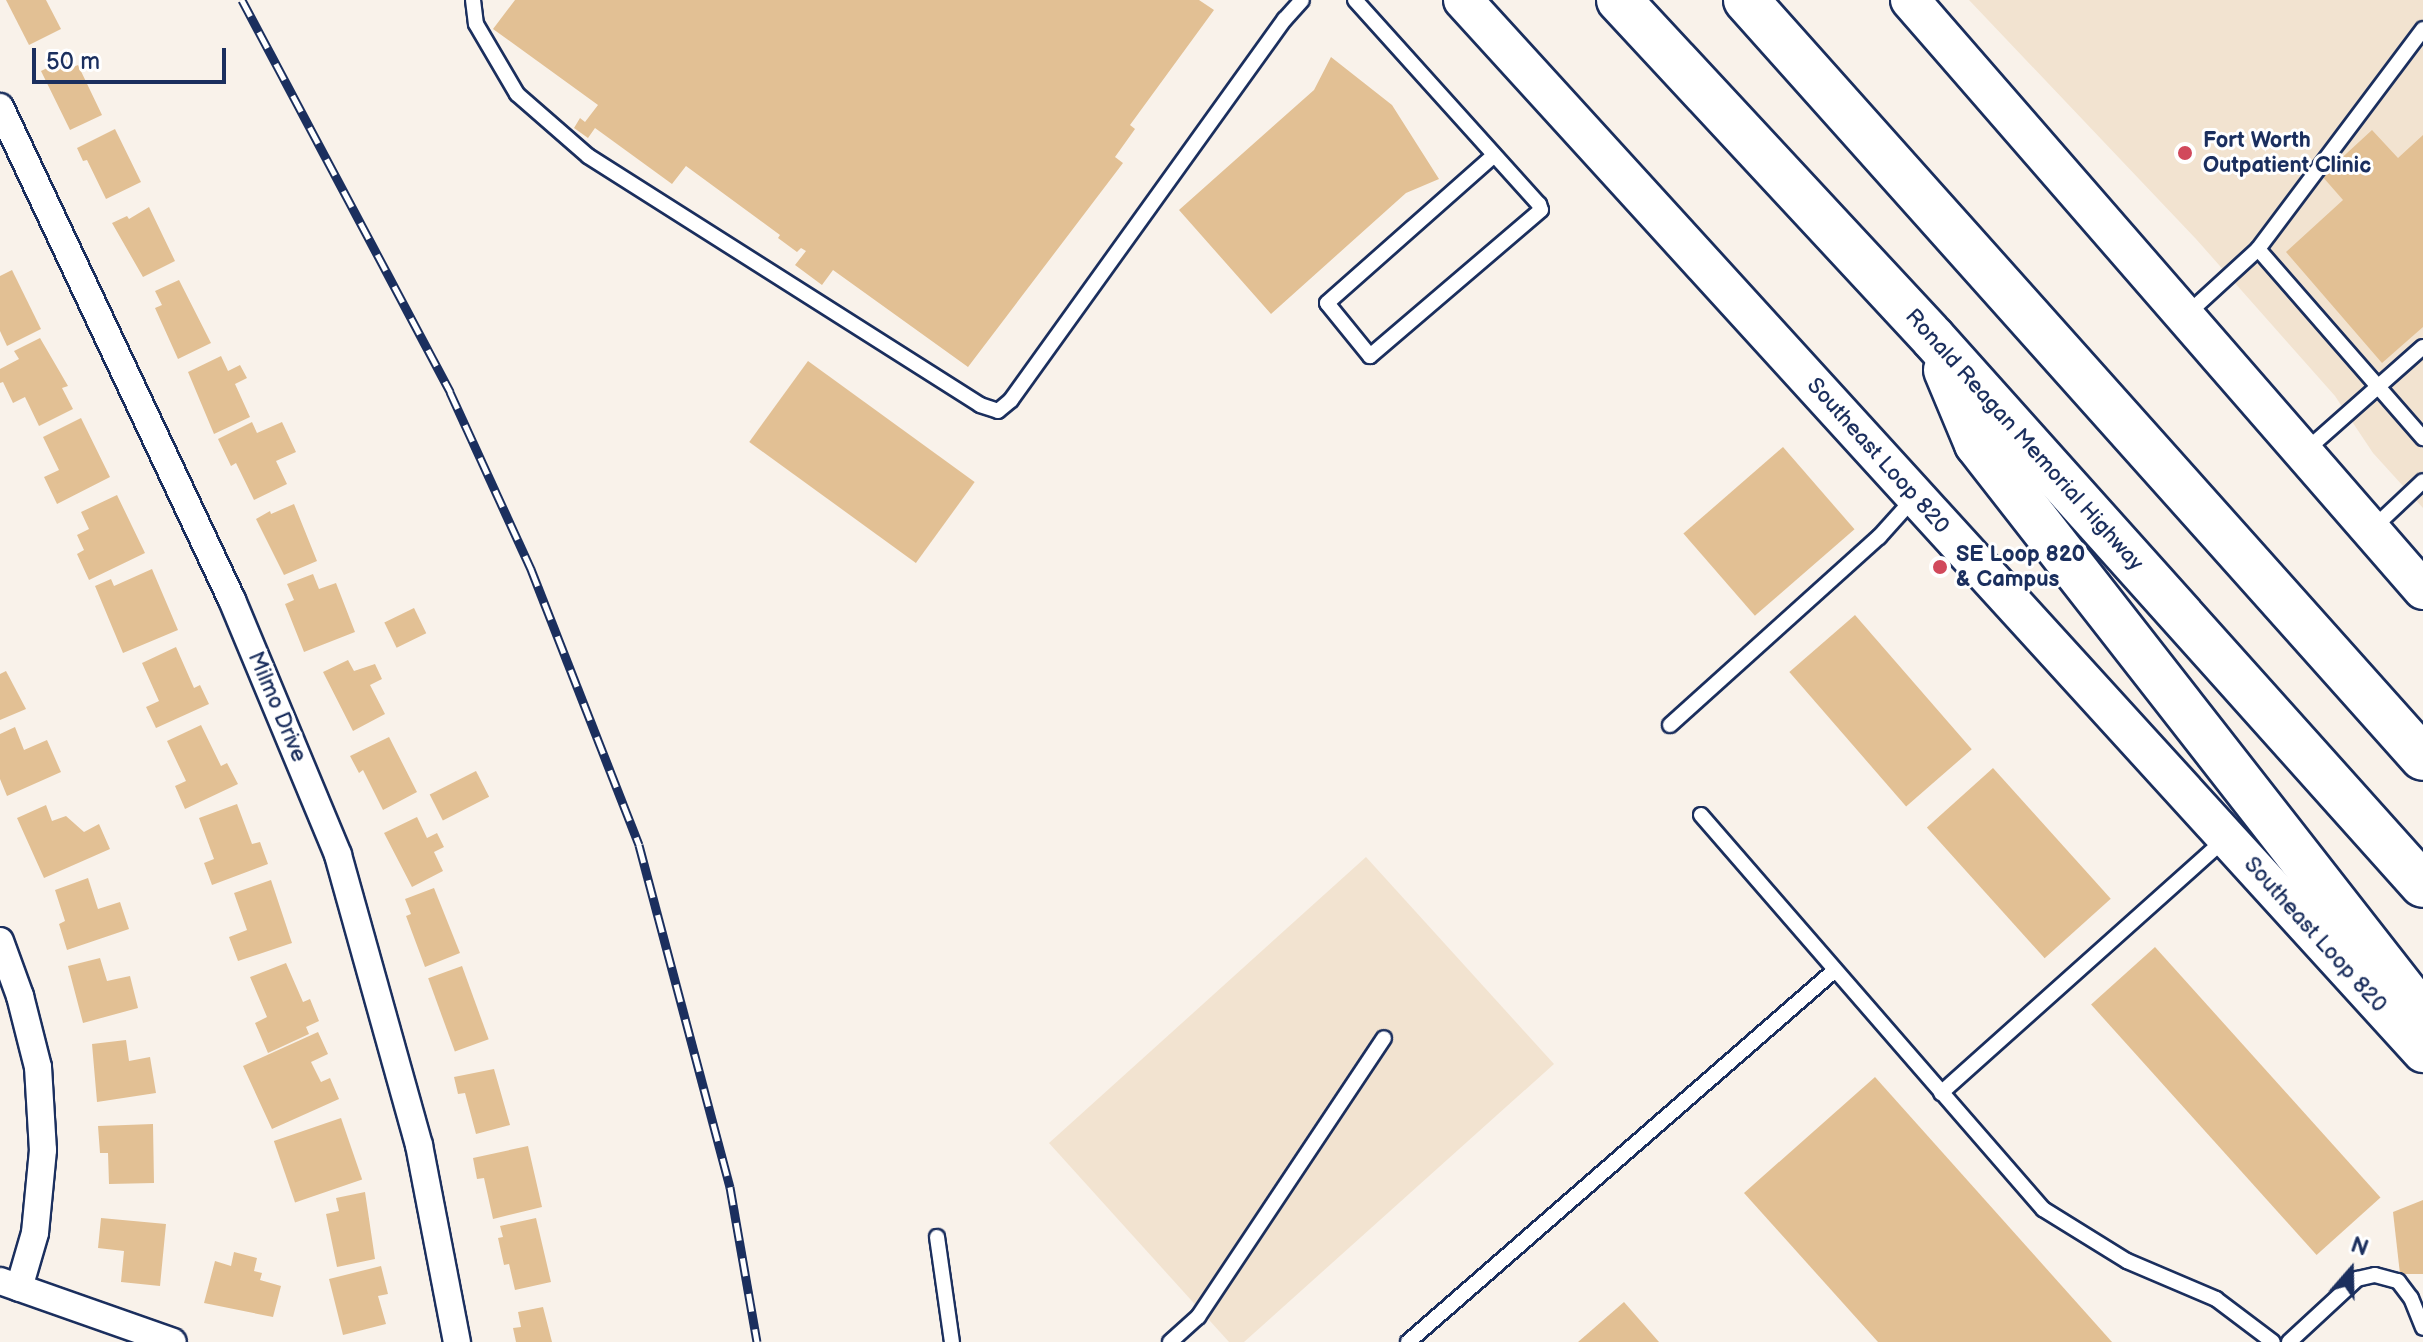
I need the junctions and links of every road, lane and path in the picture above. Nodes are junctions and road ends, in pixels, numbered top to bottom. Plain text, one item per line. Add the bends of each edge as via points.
1 (473, 0) edge
2 (1302, 0) edge
3 (1355, 0) edge
4 (1463, 0) edge
5 (1619, 0) edge
6 (1746, 0) edge
7 (1919, 3) edge
8 (2423, 29) edge
9 (3, 120) edge
10 (1494, 155) junction
11 (2258, 249) junction
12 (2185, 316) junction
13 (1933, 338) junction
14 (2423, 347) edge
15 (2379, 386) junction
16 (2423, 438) edge
17 (2303, 453) junction
18 (2423, 481) edge
19 (1915, 496) junction
20 (2371, 530) junction
21 (2423, 590) edge
22 (1670, 725) dead end
23 (2423, 758) edge
24 (1701, 815) dead end
25 (2227, 838) junction
26 (2423, 885) edge
27 (0, 941) edge
28 (1835, 970) junction
29 (2423, 1015) edge
30 (1384, 1038) dead end
31 (2423, 1053) edge
32 (1941, 1093) junction
33 (937, 1237) dead end
34 (10, 1284) edge
35 (2423, 1328) edge
36 (173, 1342) edge
37 (457, 1342) edge
38 (952, 1342) edge
39 (1170, 1342) edge
40 (1408, 1342) edge
41 (2273, 1342) edge
42 (2289, 1342) edge

1 - 2 lane via 476,24 517,94 588,156 980,405 998,411
3 - 10 lane
4 - 19 main road, Southeast Loop 820
5 - 13 highway, Ronald Reagan Memorial Highway
6 - 23 highway
7 - 12 main road
8 - 11 lane
9 - 37 street, Milmo Drive via 232,600 338,855 419,1145
10 - 10 lane via 1539,204 1539,216 1370,356 1327,303
11 - 12 lane
11 - 15 lane
12 - 17 main road
13 - 26 highway, Ronald Reagan Memorial Highway
13 - 29 highway via 1977,444
14 - 15 lane
15 - 16 lane
15 - 17 lane
17 - 20 main road
18 - 20 lane
19 - 22 lane via 1879,537
19 - 25 main road, Southeast Loop 820
20 - 21 main road
24 - 28 lane
25 - 31 main road, Southeast Loop 820
25 - 32 lane
27 - 34 street via 38,1067 43,1150 35,1233
28 - 32 lane
28 - 40 lane
30 - 39 lane via 1198,1317
32 - 41 lane via 2043,1209 2127,1261 2216,1299
33 - 38 lane
34 - 36 street
35 - 42 lane via 2398,1281 2375,1275 2357,1279

